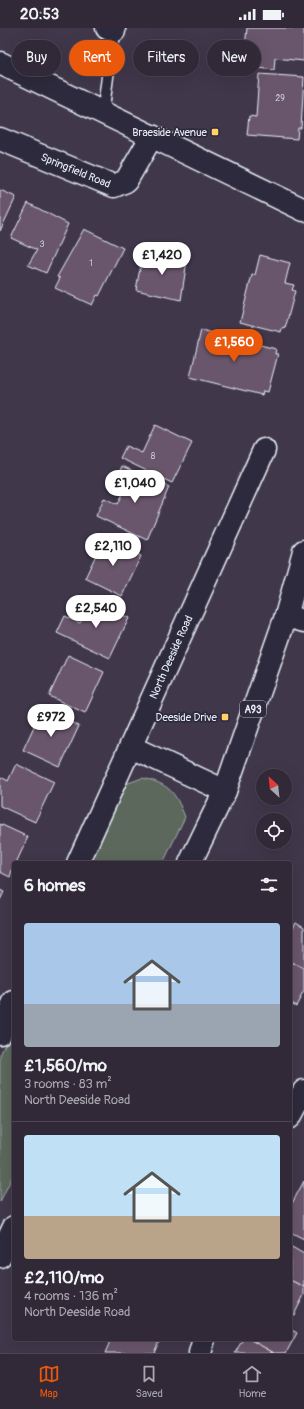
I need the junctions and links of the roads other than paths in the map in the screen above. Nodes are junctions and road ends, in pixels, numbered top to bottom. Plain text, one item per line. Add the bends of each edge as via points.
1 (112, 29) edge
2 (0, 63) edge
3 (103, 111) junction
4 (152, 136) junction
5 (0, 139) edge
6 (304, 210) edge
7 (264, 450) dead end
8 (304, 551) edge
9 (295, 618) edge
10 (131, 747) junction
11 (225, 791) junction
12 (79, 861) edge
13 (191, 861) edge
14 (12, 1006) edge
15 (0, 1033) edge
16 (304, 1091) edge
17 (292, 1113) edge
18 (12, 1231) edge
19 (0, 1256) edge
20 (203, 1341) edge
21 (200, 1353) edge

1 - 3 lane
2 - 3 street
3 - 4 street
4 - 5 street, Springfield Road via 126,181 114,186
4 - 6 street
7 - 10 street, North Deeside Road
8 - 9 street, A93
9 - 11 street, A93
10 - 11 street
10 - 12 street, North Deeside Road
11 - 13 street, A93
14 - 15 street
16 - 17 street
18 - 19 street
20 - 21 street

